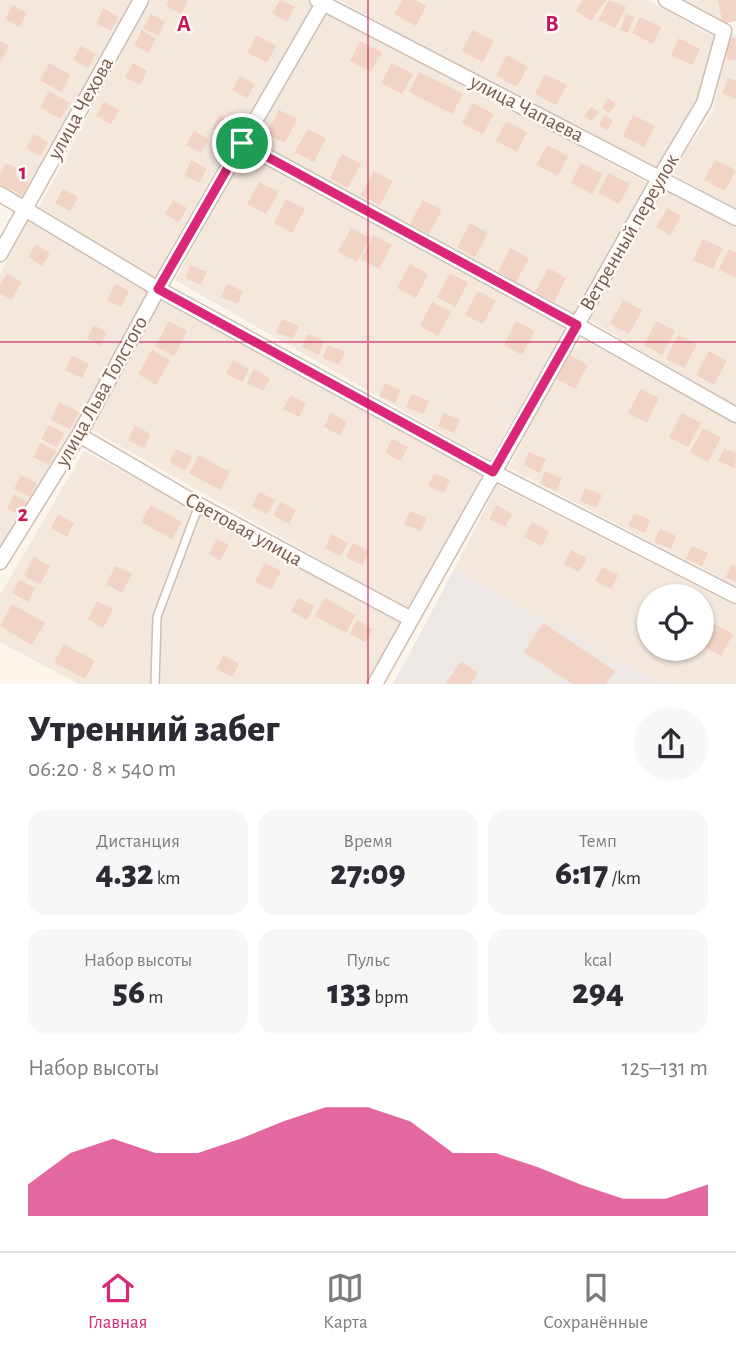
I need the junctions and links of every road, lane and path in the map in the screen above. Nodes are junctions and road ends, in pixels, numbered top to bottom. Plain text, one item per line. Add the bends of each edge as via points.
1 (141, 0) edge
2 (666, 0) edge
3 (322, 1) edge
4 (242, 143) junction
5 (660, 177) junction
6 (0, 194) edge
7 (24, 208) junction
8 (736, 218) edge
9 (0, 254) edge
10 (158, 289) junction
11 (577, 325) junction
12 (736, 415) edge
13 (79, 435) junction
14 (493, 472) junction
15 (199, 505) junction
16 (0, 562) edge
17 (736, 596) edge
18 (411, 619) junction
19 (155, 684) edge
20 (374, 684) edge

1 - 7 street, улица Чехова
2 - 5 street, Ветренный переулок via 724,31 704,103
3 - 4 street, улица Льва Толстого
3 - 5 street, улица Чапаева
4 - 10 street, улица Льва Толстого
4 - 11 street
5 - 8 street, улица Чапаева
5 - 11 street, Ветренный переулок
6 - 7 street
7 - 9 street, улица Чехова
7 - 10 street
10 - 13 street, улица Льва Толстого
10 - 14 street
11 - 12 street
11 - 14 street, Ветренный переулок
13 - 15 street, Световая улица
13 - 16 street, улица Льва Толстого
14 - 17 street
14 - 18 street, Ветренный переулок
15 - 18 street, Световая улица
15 - 19 lane via 157,617
18 - 20 street, Ветренный переулок

